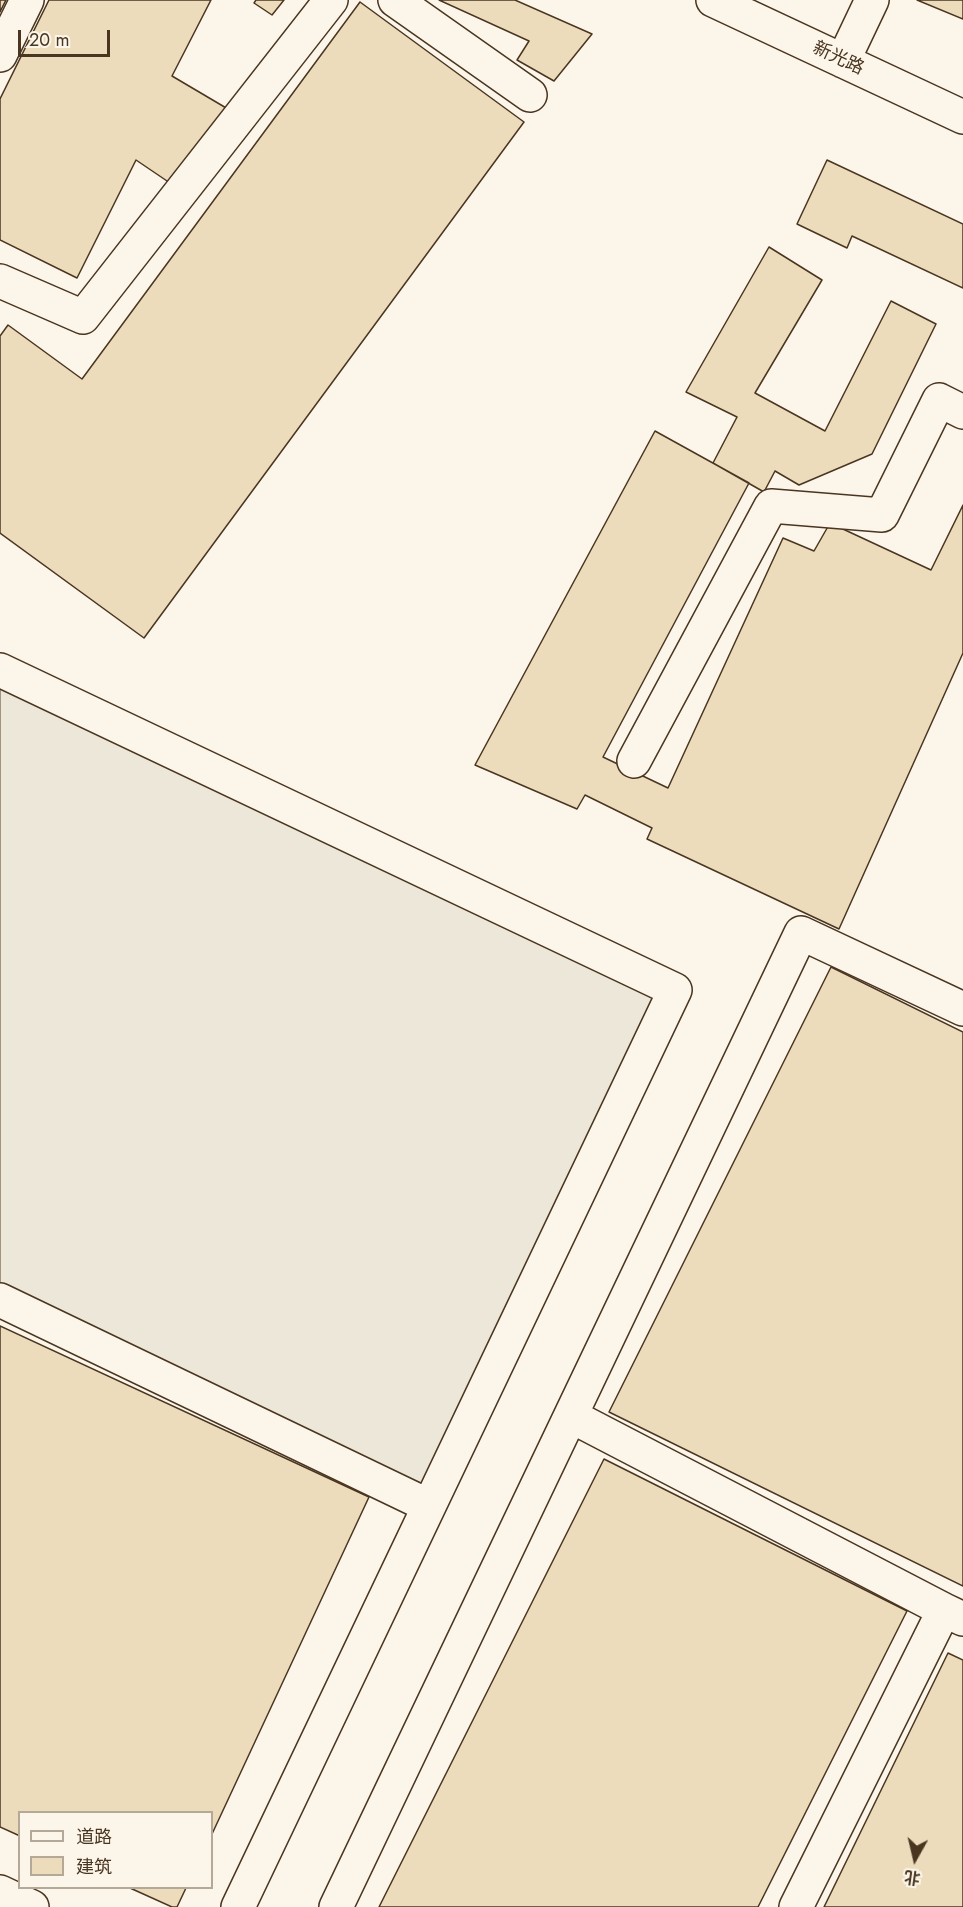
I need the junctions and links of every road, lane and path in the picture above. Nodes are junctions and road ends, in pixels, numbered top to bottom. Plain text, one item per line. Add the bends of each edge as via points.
1 (27, 0) edge
2 (331, 0) edge
3 (395, 0) edge
4 (713, 0) edge
5 (872, 0) edge
6 (0, 55) edge
7 (843, 61) junction
8 (530, 95) dead end
9 (963, 117) edge
10 (0, 281) edge
11 (963, 411) edge
12 (0, 670) edge
13 (634, 761) dead end
14 (963, 1009) edge
15 (0, 1299) edge
16 (571, 1416) junction
17 (429, 1506) junction
18 (954, 1615) edge
19 (0, 1892) edge
20 (32, 1907) edge
21 (238, 1907) edge
22 (336, 1907) edge
23 (796, 1907) edge

1 - 6 street
2 - 10 street via 83,317
3 - 8 street
4 - 7 street, 新光路
5 - 7 street
7 - 9 street, 新光路
11 - 13 street via 939,400 882,515 771,506
12 - 17 street via 675,990
14 - 16 street via 801,933
15 - 17 street
16 - 18 street
16 - 22 street
17 - 21 street
18 - 23 street
19 - 20 street

